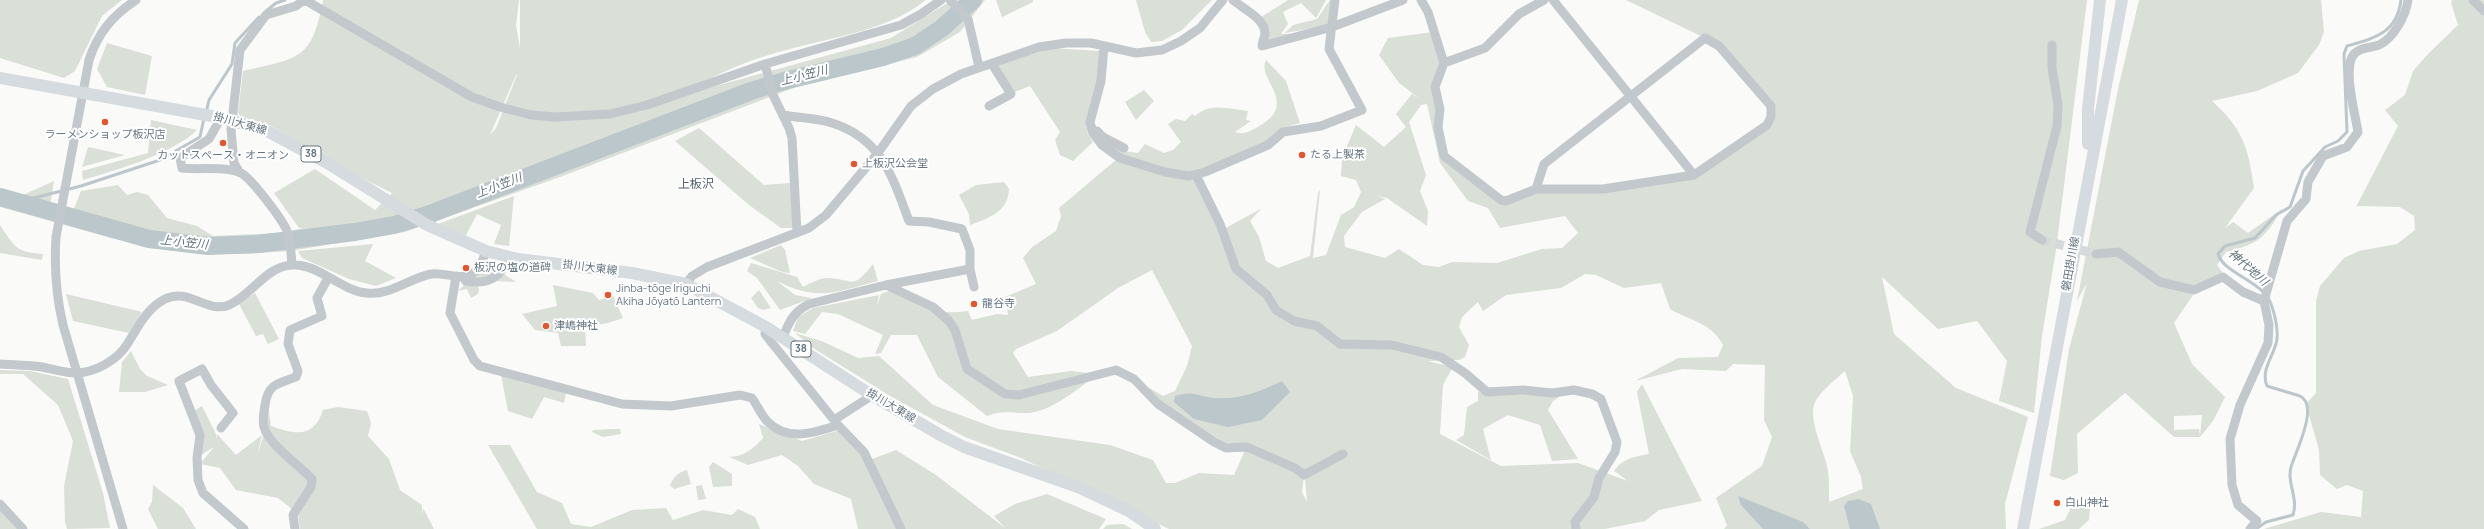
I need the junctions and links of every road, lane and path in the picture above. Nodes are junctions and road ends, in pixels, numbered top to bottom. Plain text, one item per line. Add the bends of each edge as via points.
1 (136, 0) edge
2 (304, 0) edge
3 (941, 0) edge
4 (950, 0) edge
5 (1222, 0) edge
6 (1233, 0) edge
7 (1335, 0) edge
8 (1403, 0) edge
9 (1421, 0) edge
10 (1544, 0) edge
11 (1553, 0) edge
12 (2100, 0) edge
13 (2122, 0) edge
14 (2127, 0) edge
15 (2408, 0) edge
16 (2473, 0) edge
17 (2484, 11) edge
18 (1332, 27) junction
19 (2113, 36) junction
20 (2052, 45) dead end
21 (1104, 46) junction
22 (1444, 63) junction
23 (765, 64) junction
24 (992, 64) junction
25 (979, 67) junction
26 (0, 78) edge
27 (83, 94) junction
28 (1630, 96) junction
29 (989, 106) dead end
30 (783, 115) junction
31 (1091, 116) junction
32 (223, 118) junction
33 (1124, 148) dead end
34 (878, 153) junction
35 (240, 173) junction
36 (2088, 173) junction
37 (1196, 174) junction
38 (1694, 175) junction
39 (1536, 189) junction
40 (797, 233) junction
41 (2042, 240) tunnel mouth
42 (486, 251) junction
43 (2096, 254) tunnel mouth
44 (509, 257) junction
45 (292, 264) junction
46 (970, 269) junction
47 (460, 276) junction
48 (328, 278) junction
49 (686, 284) junction
50 (886, 285) junction
51 (974, 287) dead end
52 (2265, 297) junction
53 (766, 327) junction
54 (783, 337) junction
55 (0, 364) edge
56 (77, 373) junction
57 (870, 394) junction
58 (836, 422) junction
59 (222, 428) dead end
60 (1343, 454) dead end
61 (0, 504) edge
62 (24, 529) edge
63 (123, 529) edge
64 (244, 529) edge
65 (295, 529) edge
66 (901, 529) edge
67 (1155, 529) edge
68 (1576, 529) edge
69 (2022, 529) edge
70 (2250, 529) edge

1 - 27 street via 116,14 95,44
2 - 23 street via 472,97 531,115 582,118 610,114 652,103
2 - 32 street via 296,6 266,16 240,50
3 - 23 street via 901,25
4 - 25 street via 968,19
5 - 21 street via 1200,28 1162,50 1136,53
6 - 18 street via 1257,17 1263,26 1265,35 1262,46
7 - 18 street
8 - 18 street
9 - 22 street via 1428,12
10 - 22 street via 1519,14 1485,48
11 - 28 street
12 - 36 main road via 2088,109
13 - 19 main road, 磐田掛川線
14 - 19 main road
15 - 52 street via 2405,14 2387,39 2353,55 2350,62 2350,85 2358,132 2348,147 2323,156 2308,182 2306,199 2287,221
16 - 17 street
18 - 37 street via 1329,49 1362,110 1321,126 1283,132 1268,145 1254,152
19 - 36 main road, 磐田掛川線
20 - 41 street via 2052,68 2058,104 2057,126 2030,232
21 - 24 street via 1066,43 1039,47
21 - 31 street via 1101,81
22 - 39 street via 1435,87 1440,109 1438,127 1444,156 1500,200 1506,201
23 - 30 street via 773,94
24 - 25 street
24 - 29 street via 1011,94
25 - 34 street via 933,89 911,106
26 - 27 main road, 掛川大東線 / 38
27 - 32 main road, 掛川大東線 / 38
27 - 56 street via 56,237 54,263 58,307
28 - 38 street
28 - 38 street via 1704,38 1719,46 1762,94 1771,106 1771,117 1767,125
28 - 39 street via 1544,164
30 - 34 street via 831,122 858,134
30 - 40 street via 792,138
31 - 33 street via 1099,134
31 - 37 street via 1090,122 1094,133 1102,145 1120,158 1165,172 1189,176
32 - 35 street via 234,163
32 - 35 street via 209,139 180,158 180,163 182,168
32 - 42 main road, 掛川大東線 / 38 via 263,130 327,162 426,225
34 - 40 street via 826,215 809,228
34 - 46 street via 892,175 909,221 962,229 970,250
35 - 45 street via 258,188 288,231
36 - 69 main road, 磐田掛川線
37 - 68 street via 1220,224 1236,269 1267,295 1276,310 1288,317 1317,326 1340,344 1392,345 1440,357 1465,373 1487,392 1523,390 1552,393 1574,390 1601,399 1617,442 1598,478 1594,497 1575,522
38 - 39 street via 1603,189
40 - 49 street via 707,267 692,276
42 - 44 main road, 掛川大東線 / 38
42 - 47 street via 478,268 471,275
43 - 52 street via 2118,252 2160,282 2194,290 2223,277 2244,292
44 - 47 street via 502,273 496,278 476,283 466,281
44 - 49 main road, 掛川大東線 / 38 via 632,273
45 - 48 street via 306,266
45 - 56 street via 274,270 229,305 211,306 179,295 165,299 146,315 115,358 106,364
46 - 50 street
46 - 51 street
47 - 48 street via 429,274 382,292 368,294
47 - 58 street via 450,313 474,360 480,366 622,404 671,406 740,395 752,398 766,421 779,430 796,435 813,434
48 - 65 street via 317,298 322,316 290,330 288,344 298,371 296,377 277,384 267,392 263,414 264,427 272,440 312,479 311,487 293,515
49 - 53 main road, 掛川大東線 / 38
50 - 54 street via 809,304 798,310 791,318
50 - 60 street via 933,307 949,321 955,330 967,369 1005,394 1019,395 1116,370 1134,379 1171,415 1226,448 1247,447 1295,468 1304,476
52 - 70 street via 2269,325 2268,343 2240,404 2230,439 2232,485 2238,505 2257,521
53 - 54 main road, 掛川大東線 / 38
53 - 58 street via 766,334 772,343
54 - 57 main road, 掛川大東線 / 38
55 - 56 street
56 - 63 street
57 - 58 street
57 - 67 main road, 掛川大東線 / 38 via 964,447 1078,487 1129,511
58 - 66 street via 864,452
59 - 64 street via 233,413 210,385 202,369 178,381 200,435 198,480 203,493
61 - 62 street

